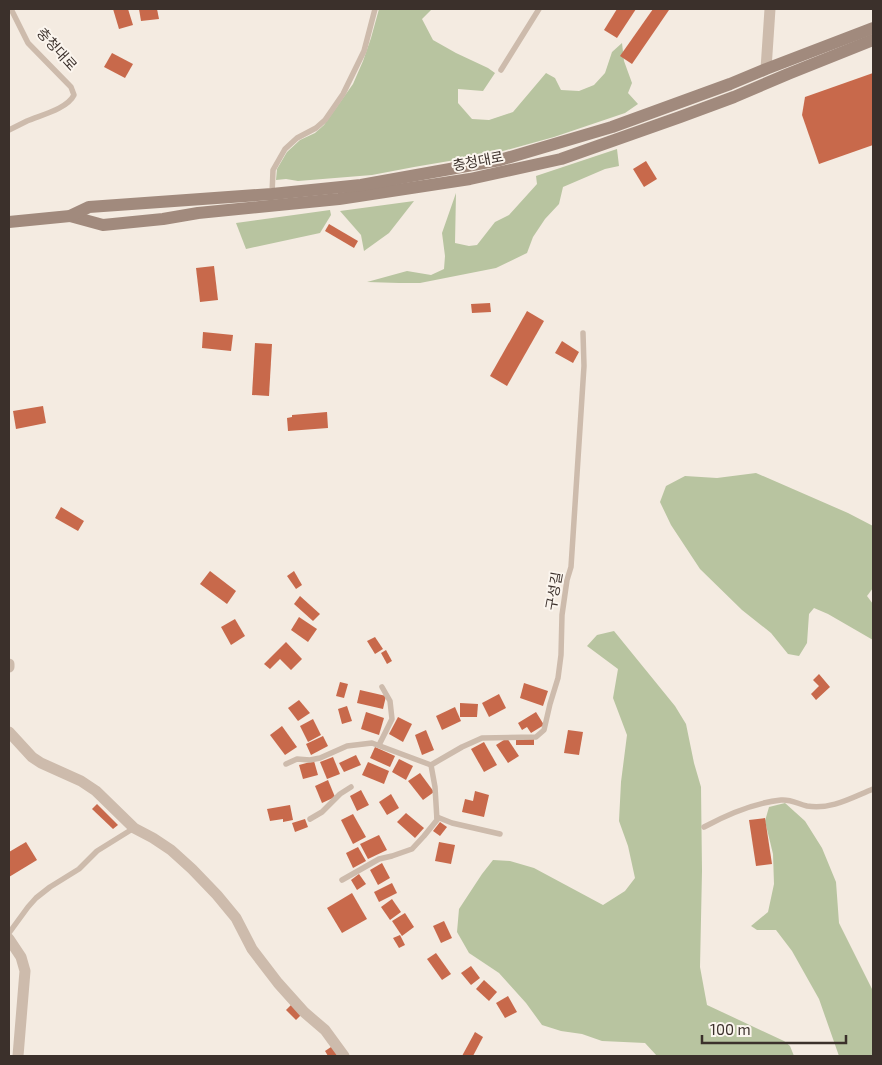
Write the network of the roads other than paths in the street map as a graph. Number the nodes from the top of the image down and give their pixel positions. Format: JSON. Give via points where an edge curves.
{"nodes":[{"id":1,"x":11,"y":9,"type":"edge"},
{"id":2,"x":375,"y":9,"type":"edge"},
{"id":3,"x":539,"y":9,"type":"edge"},
{"id":4,"x":770,"y":9,"type":"edge"},
{"id":5,"x":873,"y":28,"type":"edge"},
{"id":6,"x":873,"y":40,"type":"edge"},
{"id":7,"x":766,"y":69,"type":"junction"},
{"id":8,"x":501,"y":70,"type":"dead end"},
{"id":9,"x":9,"y":130,"type":"edge"},
{"id":10,"x":272,"y":194,"type":"junction"},
{"id":11,"x":70,"y":216,"type":"junction"},
{"id":12,"x":9,"y":222,"type":"edge"},
{"id":13,"x":582,"y":333,"type":"dead end"},
{"id":14,"x":382,"y":686,"type":"dead end"},
{"id":15,"x":9,"y":732,"type":"edge"},
{"id":16,"x":379,"y":746,"type":"junction"},
{"id":17,"x":286,"y":764,"type":"dead end"},
{"id":18,"x":431,"y":765,"type":"junction"},
{"id":19,"x":351,"y":787,"type":"dead end"},
{"id":20,"x":873,"y":789,"type":"edge"},
{"id":21,"x":437,"y":817,"type":"junction"},
{"id":22,"x":310,"y":819,"type":"dead end"},
{"id":23,"x":704,"y":827,"type":"dead end"},
{"id":24,"x":134,"y":828,"type":"junction"},
{"id":25,"x":500,"y":834,"type":"dead end"},
{"id":26,"x":342,"y":880,"type":"dead end"},
{"id":27,"x":9,"y":933,"type":"edge"},
{"id":28,"x":9,"y":939,"type":"edge"},
{"id":29,"x":18,"y":1056,"type":"edge"},
{"id":30,"x":344,"y":1056,"type":"edge"}],
"edges":[{"from":1,"to":9,"type":"lane","name":"충청대로","via":[[28,43],[71,87],[74,95],[66,104]]},
{"from":2,"to":10,"type":"lane","via":[[364,51],[343,94],[325,120],[285,149],[273,170]]},
{"from":3,"to":8,"type":"lane"},
{"from":4,"to":7,"type":"street"},
{"from":5,"to":7,"type":"main road","name":"충청대로"},
{"from":6,"to":11,"type":"main road","name":"충청대로","via":[[725,100],[561,159],[470,179],[339,199],[113,224]]},
{"from":7,"to":10,"type":"main road","name":"충청대로","via":[[612,127],[500,160],[361,185]]},
{"from":10,"to":11,"type":"main road","name":"충청대로","via":[[89,207]]},
{"from":11,"to":12,"type":"main road","name":"충청대로"},
{"from":13,"to":18,"type":"lane","name":"구성길","via":[[584,366],[571,567],[562,615],[558,678],[544,730],[536,737],[482,738]]},
{"from":14,"to":16,"type":"lane","via":[[390,701],[392,719]]},
{"from":15,"to":24,"type":"street","via":[[41,764],[96,791]]},
{"from":16,"to":17,"type":"lane","via":[[372,743],[347,746],[320,758],[297,758]]},
{"from":16,"to":18,"type":"lane"},
{"from":18,"to":21,"type":"lane"},
{"from":19,"to":22,"type":"lane"},
{"from":20,"to":23,"type":"lane","via":[[836,805],[804,806],[781,800],[757,805],[732,812]]},
{"from":21,"to":25,"type":"lane"},
{"from":21,"to":26,"type":"lane","via":[[412,848],[379,860]]},
{"from":24,"to":27,"type":"lane","via":[[97,851],[79,869],[36,898]]},
{"from":24,"to":30,"type":"street","via":[[172,850],[218,895],[278,983],[325,1030]]},
{"from":28,"to":29,"type":"street","via":[[21,957],[25,971]]}]}
